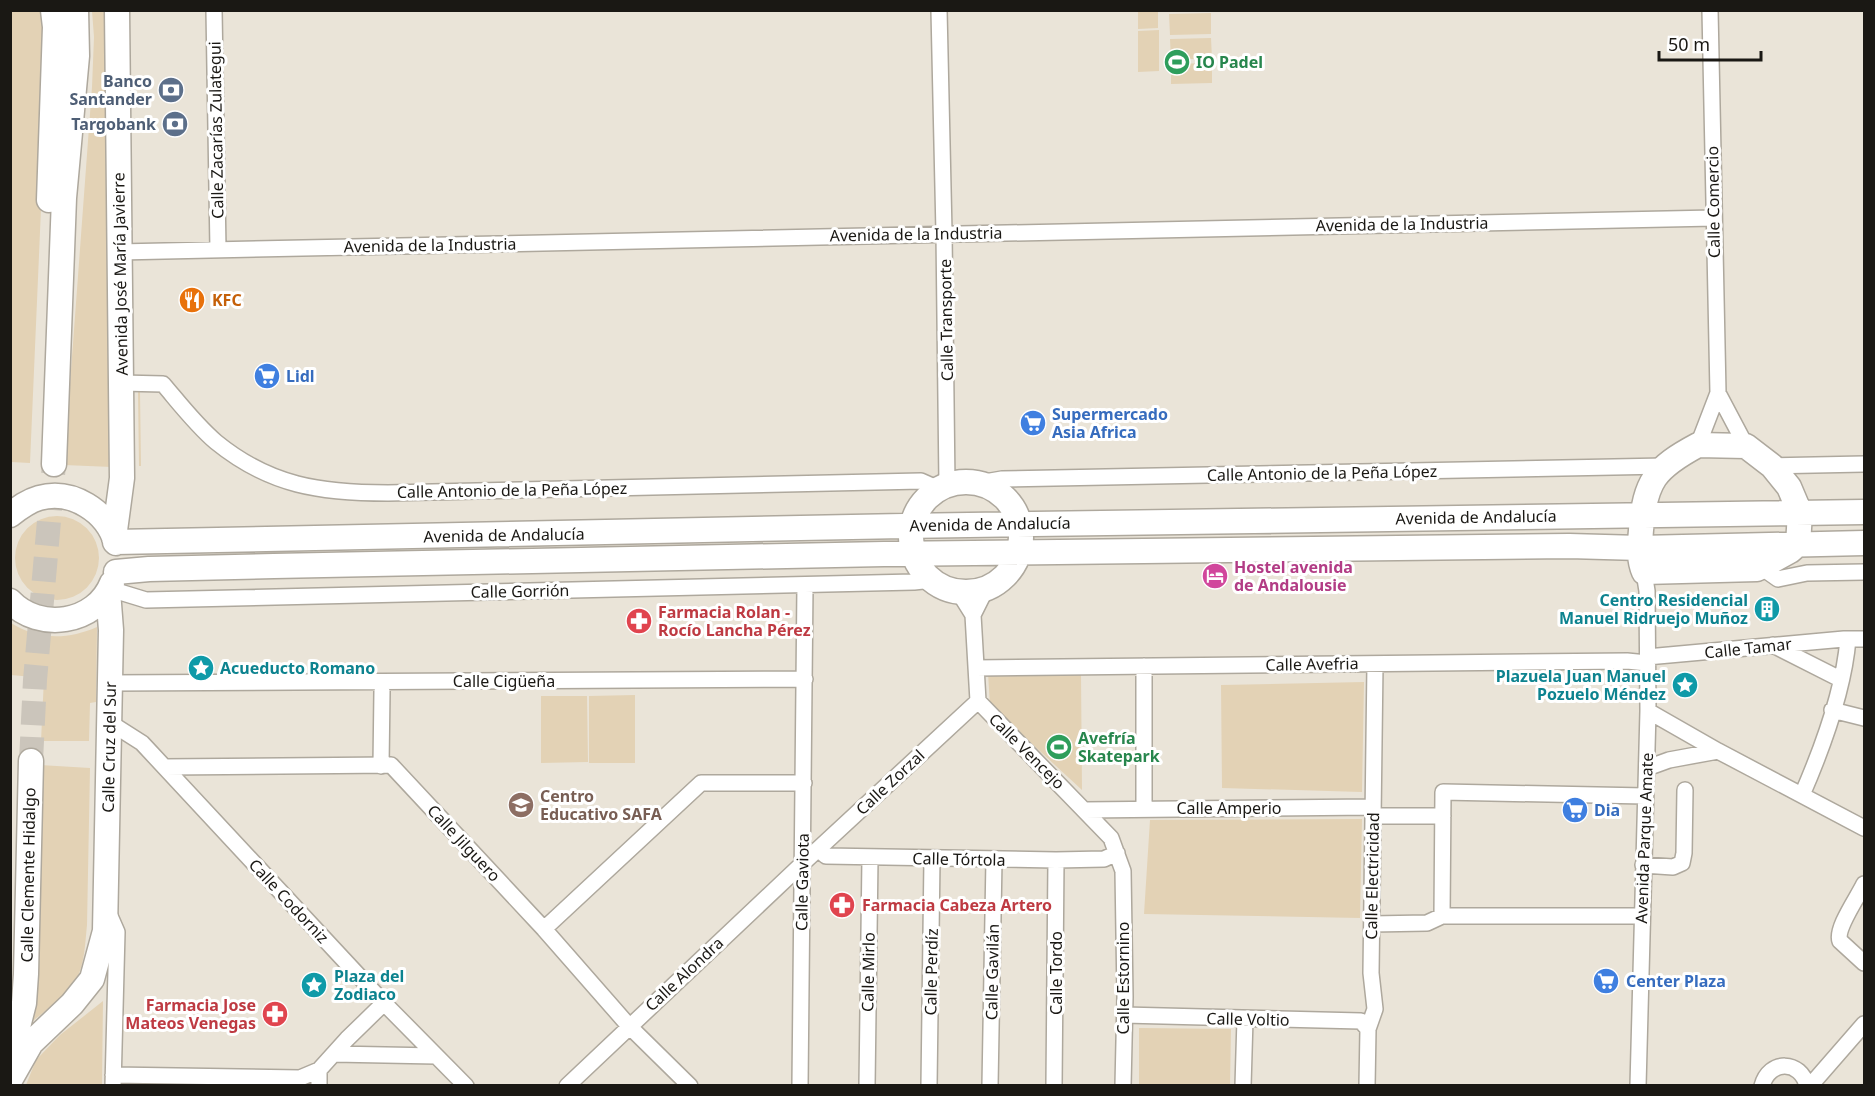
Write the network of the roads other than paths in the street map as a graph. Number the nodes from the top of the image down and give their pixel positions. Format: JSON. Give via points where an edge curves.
{"nodes":[{"id":1,"x":53,"y":10,"type":"edge"},
{"id":2,"x":76,"y":10,"type":"edge"},
{"id":3,"x":117,"y":10,"type":"edge"},
{"id":4,"x":214,"y":10,"type":"edge"},
{"id":5,"x":939,"y":10,"type":"edge"},
{"id":6,"x":1710,"y":10,"type":"edge"},
{"id":7,"x":1714,"y":218,"type":"junction"},
{"id":8,"x":944,"y":233,"type":"junction"},
{"id":9,"x":218,"y":250,"type":"junction"},
{"id":10,"x":119,"y":252,"type":"junction"},
{"id":11,"x":121,"y":383,"type":"junction"},
{"id":12,"x":1718,"y":393,"type":"junction"},
{"id":13,"x":1698,"y":445,"type":"junction"},
{"id":14,"x":1746,"y":446,"type":"junction"},
{"id":15,"x":1864,"y":464,"type":"edge"},
{"id":16,"x":1665,"y":466,"type":"junction"},
{"id":17,"x":1772,"y":466,"type":"junction"},
{"id":18,"x":979,"y":483,"type":"junction"},
{"id":19,"x":943,"y":487,"type":"junction"},
{"id":20,"x":1864,"y":512,"type":"edge"},
{"id":21,"x":1800,"y":513,"type":"junction"},
{"id":22,"x":10,"y":515,"type":"edge"},
{"id":23,"x":1642,"y":515,"type":"junction"},
{"id":24,"x":1020,"y":524,"type":"junction"},
{"id":25,"x":912,"y":526,"type":"junction"},
{"id":26,"x":115,"y":540,"type":"junction"},
{"id":27,"x":1864,"y":543,"type":"edge"},
{"id":28,"x":1798,"y":544,"type":"junction"},
{"id":29,"x":1640,"y":548,"type":"junction"},
{"id":30,"x":1019,"y":553,"type":"junction"},
{"id":31,"x":914,"y":554,"type":"junction"},
{"id":32,"x":1761,"y":567,"type":"junction"},
{"id":33,"x":1864,"y":572,"type":"edge"},
{"id":34,"x":932,"y":579,"type":"junction"},
{"id":35,"x":1645,"y":582,"type":"junction"},
{"id":36,"x":111,"y":584,"type":"junction"},
{"id":37,"x":805,"y":585,"type":"junction"},
{"id":38,"x":986,"y":589,"type":"junction"},
{"id":39,"x":958,"y":591,"type":"junction"},
{"id":40,"x":10,"y":601,"type":"edge"},
{"id":41,"x":973,"y":615,"type":"junction"},
{"id":42,"x":1848,"y":639,"type":"junction"},
{"id":43,"x":1864,"y":639,"type":"edge"},
{"id":44,"x":1773,"y":645,"type":"junction"},
{"id":45,"x":1647,"y":660,"type":"junction"},
{"id":46,"x":1375,"y":664,"type":"junction"},
{"id":47,"x":1144,"y":666,"type":"junction"},
{"id":48,"x":976,"y":668,"type":"junction"},
{"id":49,"x":805,"y":679,"type":"junction"},
{"id":50,"x":1840,"y":679,"type":"junction"},
{"id":51,"x":110,"y":684,"type":"junction"},
{"id":52,"x":382,"y":690,"type":"dead end"},
{"id":53,"x":978,"y":701,"type":"junction"},
{"id":54,"x":1832,"y":710,"type":"junction"},
{"id":55,"x":1648,"y":711,"type":"junction"},
{"id":56,"x":1864,"y":717,"type":"edge"},
{"id":57,"x":109,"y":722,"type":"junction"},
{"id":58,"x":1718,"y":751,"type":"junction"},
{"id":59,"x":381,"y":766,"type":"junction"},
{"id":60,"x":165,"y":767,"type":"junction"},
{"id":61,"x":1647,"y":768,"type":"junction"},
{"id":62,"x":804,"y":783,"type":"junction"},
{"id":63,"x":1685,"y":790,"type":"dead end"},
{"id":64,"x":1802,"y":795,"type":"junction"},
{"id":65,"x":1645,"y":796,"type":"junction"},
{"id":66,"x":1144,"y":809,"type":"junction"},
{"id":67,"x":1085,"y":810,"type":"junction"},
{"id":68,"x":1373,"y":811,"type":"junction"},
{"id":69,"x":1443,"y":816,"type":"junction"},
{"id":70,"x":1864,"y":828,"type":"edge"},
{"id":71,"x":1111,"y":838,"type":"joint"},
{"id":72,"x":818,"y":849,"type":"junction"},
{"id":73,"x":1110,"y":856,"type":"junction"},
{"id":74,"x":870,"y":858,"type":"junction"},
{"id":75,"x":932,"y":859,"type":"junction"},
{"id":76,"x":994,"y":859,"type":"junction"},
{"id":77,"x":1056,"y":860,"type":"junction"},
{"id":78,"x":802,"y":864,"type":"junction"},
{"id":79,"x":1643,"y":866,"type":"junction"},
{"id":80,"x":1864,"y":884,"type":"edge"},
{"id":81,"x":106,"y":903,"type":"junction"},
{"id":82,"x":1442,"y":916,"type":"junction"},
{"id":83,"x":1641,"y":916,"type":"junction"},
{"id":84,"x":1372,"y":924,"type":"junction"},
{"id":85,"x":544,"y":929,"type":"junction"},
{"id":86,"x":1864,"y":963,"type":"edge"},
{"id":87,"x":10,"y":976,"type":"edge"},
{"id":88,"x":384,"y":1003,"type":"junction"},
{"id":89,"x":1124,"y":1015,"type":"junction"},
{"id":90,"x":1245,"y":1019,"type":"junction"},
{"id":91,"x":1864,"y":1024,"type":"edge"},
{"id":92,"x":628,"y":1026,"type":"junction"},
{"id":93,"x":1368,"y":1029,"type":"junction"},
{"id":94,"x":334,"y":1054,"type":"junction"},
{"id":95,"x":436,"y":1056,"type":"junction"},
{"id":96,"x":10,"y":1059,"type":"edge"},
{"id":97,"x":319,"y":1078,"type":"edge"},
{"id":98,"x":10,"y":1080,"type":"edge"},
{"id":99,"x":113,"y":1080,"type":"edge"},
{"id":100,"x":466,"y":1086,"type":"edge"},
{"id":101,"x":567,"y":1086,"type":"edge"},
{"id":102,"x":690,"y":1086,"type":"edge"},
{"id":103,"x":800,"y":1086,"type":"edge"},
{"id":104,"x":867,"y":1086,"type":"edge"},
{"id":105,"x":929,"y":1086,"type":"edge"},
{"id":106,"x":990,"y":1086,"type":"edge"},
{"id":107,"x":1054,"y":1086,"type":"edge"},
{"id":108,"x":1123,"y":1086,"type":"edge"},
{"id":109,"x":1243,"y":1086,"type":"edge"},
{"id":110,"x":1367,"y":1086,"type":"edge"},
{"id":111,"x":1638,"y":1086,"type":"edge"},
{"id":112,"x":1762,"y":1086,"type":"edge"},
{"id":113,"x":1808,"y":1086,"type":"edge"}],
"edges":[{"from":1,"to":2,"type":"main road","via":[[46,464],[77,56]]},
{"from":3,"to":10,"type":"main road","name":"Avenida José María Javierre"},
{"from":4,"to":9,"type":"street","name":"Calle Zacarías Zulategui"},
{"from":5,"to":8,"type":"street","name":"Calle Transporte"},
{"from":6,"to":7,"type":"street","name":"Calle Comercio"},
{"from":7,"to":8,"type":"street","name":"Avenida de la Industria"},
{"from":7,"to":12,"type":"street","name":"Calle Comercio"},
{"from":8,"to":9,"type":"street","name":"Avenida de la Industria"},
{"from":8,"to":19,"type":"street","name":"Calle Transporte"},
{"from":9,"to":10,"type":"street","name":"Avenida de la Industria"},
{"from":10,"to":11,"type":"main road","name":"Avenida José María Javierre"},
{"from":11,"to":19,"type":"street","name":"Calle Antonio de la Peña López","via":[[164,384],[197,423],[246,463],[322,491],[388,493],[891,481],[921,481]]},
{"from":11,"to":26,"type":"main road","name":"Avenida José María Javierre","via":[[122,485]]},
{"from":12,"to":13,"type":"street"},
{"from":12,"to":14,"type":"street"},
{"from":13,"to":14,"type":"main road"},
{"from":13,"to":16,"type":"main road"},
{"from":14,"to":17,"type":"main road"},
{"from":15,"to":17,"type":"street"},
{"from":16,"to":18,"type":"street","name":"Calle Antonio de la Peña López","via":[[1002,479]]},
{"from":16,"to":23,"type":"main road","via":[[1647,489]]},
{"from":17,"to":21,"type":"main road","via":[[1789,487]]},
{"from":18,"to":19,"type":"main road"},
{"from":18,"to":24,"type":"main road","via":[[997,491],[1012,505]]},
{"from":19,"to":25,"type":"main road","via":[[927,498]]},
{"from":20,"to":21,"type":"main road","name":"Avenida de Andalucía"},
{"from":21,"to":23,"type":"main road","name":"Avenida de Andalucía"},
{"from":21,"to":28,"type":"main road"},
{"from":22,"to":26,"type":"main road","via":[[40,498],[76,500],[93,508],[106,521]]},
{"from":23,"to":24,"type":"main road","name":"Avenida de Andalucía"},
{"from":23,"to":29,"type":"main road"},
{"from":24,"to":25,"type":"main road","name":"Avenida de Andalucía"},
{"from":24,"to":30,"type":"main road"},
{"from":25,"to":26,"type":"main road","name":"Avenida de Andalucía"},
{"from":25,"to":31,"type":"main road"},
{"from":26,"to":36,"type":"main road","name":"Avenida José María Javierre","via":[[118,557]]},
{"from":27,"to":28,"type":"main road","name":"Avenida de Andalucía"},
{"from":28,"to":29,"type":"main road","name":"Avenida de Andalucía"},
{"from":28,"to":32,"type":"main road"},
{"from":29,"to":30,"type":"main road","name":"Avenida de Andalucía"},
{"from":29,"to":35,"type":"main road"},
{"from":30,"to":31,"type":"main road","name":"Avenida de Andalucía"},
{"from":30,"to":38,"type":"main road","via":[[1008,572]]},
{"from":31,"to":34,"type":"main road"},
{"from":31,"to":36,"type":"main road","name":"Avenida de Andalucía","via":[[149,569]]},
{"from":32,"to":33,"type":"street","via":[[1778,579],[1807,573]]},
{"from":32,"to":35,"type":"main road","via":[[1674,570]]},
{"from":34,"to":37,"type":"street","name":"Calle Gorrión"},
{"from":34,"to":39,"type":"main road"},
{"from":35,"to":45,"type":"street","name":"Avenida Parque Amate"},
{"from":36,"to":37,"type":"street","name":"Calle Gorrión","via":[[146,600]]},
{"from":36,"to":40,"type":"main road","via":[[94,607],[76,617],[56,621],[35,618]]},
{"from":36,"to":51,"type":"main road","name":"Calle Cruz del Sur"},
{"from":37,"to":49,"type":"street"},
{"from":38,"to":39,"type":"main road"},
{"from":38,"to":41,"type":"street"},
{"from":39,"to":41,"type":"street"},
{"from":41,"to":48,"type":"street","name":"Calle Vencejo"},
{"from":42,"to":43,"type":"street","name":"Calle Tamar"},
{"from":42,"to":44,"type":"street","name":"Calle Tamar"},
{"from":42,"to":50,"type":"street"},
{"from":44,"to":45,"type":"street","name":"Calle Tamar"},
{"from":44,"to":50,"type":"street"},
{"from":45,"to":46,"type":"street","name":"Calle Avefria"},
{"from":45,"to":55,"type":"street","name":"Avenida Parque Amate"},
{"from":46,"to":47,"type":"street","name":"Calle Avefria"},
{"from":46,"to":68,"type":"street","name":"Calle Electricidad"},
{"from":47,"to":48,"type":"street","name":"Calle Avefria"},
{"from":47,"to":66,"type":"street"},
{"from":48,"to":53,"type":"street","name":"Calle Vencejo"},
{"from":49,"to":51,"type":"street","name":"Calle Cigüeña"},
{"from":49,"to":62,"type":"street","name":"Calle Gaviota"},
{"from":50,"to":54,"type":"street"},
{"from":51,"to":57,"type":"main road","name":"Calle Cruz del Sur"},
{"from":52,"to":59,"type":"street"},
{"from":53,"to":67,"type":"street","name":"Calle Vencejo"},
{"from":53,"to":72,"type":"street","name":"Calle Zorzal"},
{"from":54,"to":56,"type":"street"},
{"from":54,"to":64,"type":"street"},
{"from":55,"to":58,"type":"street"},
{"from":55,"to":61,"type":"street","name":"Avenida Parque Amate"},
{"from":57,"to":60,"type":"street","name":"Calle Codorniz","via":[[142,743]]},
{"from":57,"to":81,"type":"main road","name":"Calle Cruz del Sur"},
{"from":58,"to":61,"type":"street"},
{"from":58,"to":64,"type":"street"},
{"from":59,"to":60,"type":"street"},
{"from":59,"to":85,"type":"street","name":"Calle Jilguero","via":[[391,765]]},
{"from":60,"to":88,"type":"street","name":"Calle Codorniz"},
{"from":61,"to":65,"type":"street","name":"Avenida Parque Amate"},
{"from":62,"to":78,"type":"street","name":"Calle Gaviota"},
{"from":62,"to":85,"type":"street","via":[[701,783]]},
{"from":63,"to":79,"type":"street","via":[[1682,863],[1673,867]]},
{"from":64,"to":70,"type":"street"},
{"from":65,"to":69,"type":"street","via":[[1443,792]]},
{"from":65,"to":79,"type":"street","name":"Avenida Parque Amate"},
{"from":66,"to":67,"type":"street","name":"Calle Amperio"},
{"from":66,"to":68,"type":"street","name":"Calle Amperio"},
{"from":67,"to":71,"type":"street","name":"Calle Vencejo"},
{"from":68,"to":69,"type":"street","name":"Calle Amperio"},
{"from":68,"to":84,"type":"street","name":"Calle Electricidad"},
{"from":69,"to":82,"type":"street"},
{"from":71,"to":73,"type":"street","name":"Calle Estornino"},
{"from":72,"to":74,"type":"street","name":"Calle Tórtola","via":[[826,856]]},
{"from":72,"to":78,"type":"street","name":"Calle Zorzal"},
{"from":73,"to":77,"type":"street","name":"Calle Tórtola"},
{"from":73,"to":89,"type":"street","name":"Calle Estornino","via":[[1123,871]]},
{"from":74,"to":75,"type":"street","name":"Calle Tórtola"},
{"from":74,"to":104,"type":"street","name":"Calle Mirlo"},
{"from":75,"to":76,"type":"street","name":"Calle Tórtola"},
{"from":75,"to":105,"type":"street","name":"Calle Perdíz"},
{"from":76,"to":77,"type":"street","name":"Calle Tórtola"},
{"from":76,"to":106,"type":"street","name":"Calle Gavilán"},
{"from":77,"to":107,"type":"street","name":"Calle Tordo"},
{"from":78,"to":92,"type":"street","name":"Calle Alondra"},
{"from":78,"to":103,"type":"street","name":"Calle Gaviota"},
{"from":79,"to":83,"type":"street","name":"Avenida Parque Amate"},
{"from":80,"to":86,"type":"street","via":[[1838,938]]},
{"from":81,"to":98,"type":"main road","name":"Calle Cruz del Sur","via":[[105,931],[92,979],[31,1043]]},
{"from":81,"to":99,"type":"street","name":"Calle Cruz del Sur","via":[[117,932]]},
{"from":82,"to":83,"type":"street"},
{"from":82,"to":84,"type":"street","via":[[1427,923]]},
{"from":83,"to":111,"type":"street","name":"Avenida Parque Amate"},
{"from":84,"to":93,"type":"street","name":"Calle Electricidad","via":[[1375,1009]]},
{"from":85,"to":92,"type":"street","name":"Calle Jilguero"},
{"from":87,"to":96,"type":"main road","name":"Calle Clemente Hidalgo","via":[[23,760],[26,974],[24,1003]]},
{"from":88,"to":94,"type":"street"},
{"from":88,"to":95,"type":"street","name":"Calle Codorniz"},
{"from":89,"to":90,"type":"street","name":"Calle Voltio"},
{"from":89,"to":108,"type":"street","name":"Calle Estornino"},
{"from":90,"to":93,"type":"street","name":"Calle Voltio","via":[[1361,1021]]},
{"from":90,"to":109,"type":"street"},
{"from":91,"to":113,"type":"street"},
{"from":92,"to":101,"type":"street","name":"Calle Alondra"},
{"from":92,"to":102,"type":"street","name":"Calle Jilguero"},
{"from":93,"to":110,"type":"street","name":"Calle Electricidad"},
{"from":94,"to":95,"type":"street"},
{"from":94,"to":97,"type":"street"},
{"from":95,"to":100,"type":"street","name":"Calle Codorniz"},
{"from":97,"to":99,"type":"street"},
{"from":112,"to":113,"type":"street","via":[[1765,1077],[1780,1065],[1800,1073]]}]}
